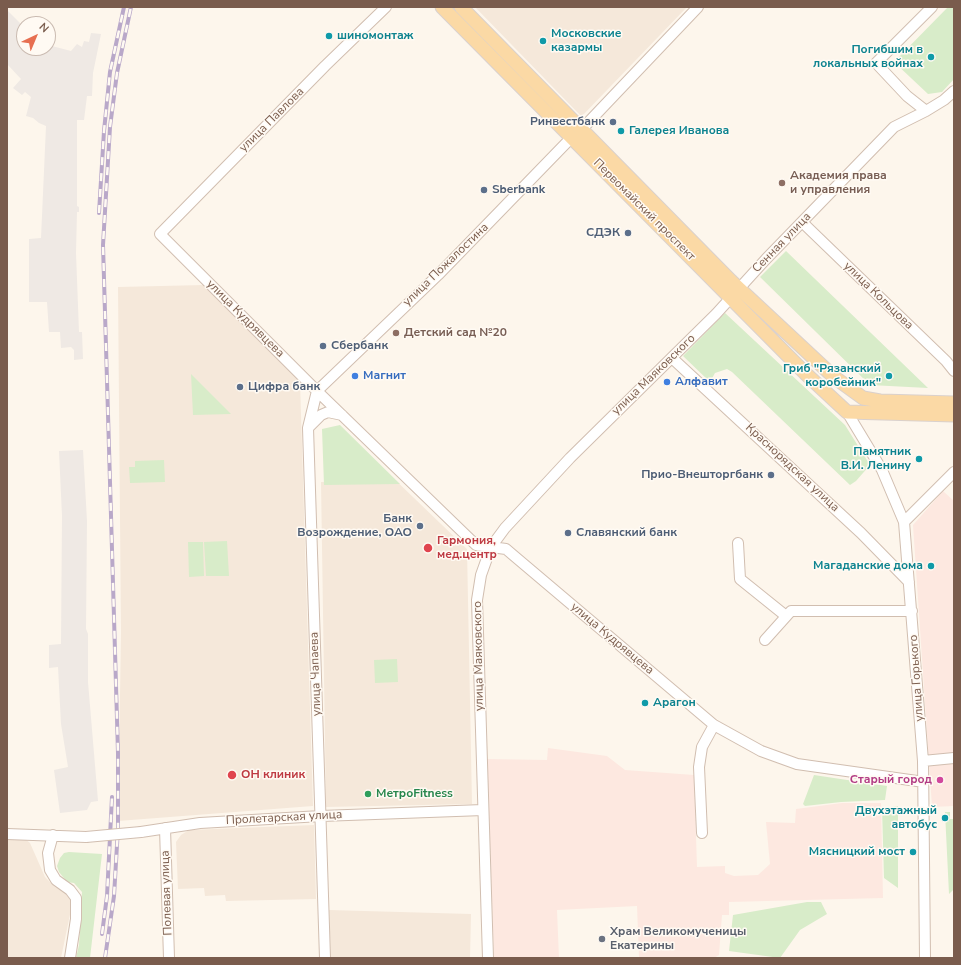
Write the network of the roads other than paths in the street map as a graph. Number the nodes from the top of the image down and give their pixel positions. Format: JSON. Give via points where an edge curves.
{"nodes":[{"id":1,"x":386,"y":7,"type":"edge"},
{"id":2,"x":442,"y":7,"type":"edge"},
{"id":3,"x":461,"y":7,"type":"edge"},
{"id":4,"x":698,"y":7,"type":"edge"},
{"id":5,"x":932,"y":7,"type":"edge"},
{"id":6,"x":954,"y":93,"type":"edge"},
{"id":7,"x":926,"y":111,"type":"junction"},
{"id":8,"x":577,"y":133,"type":"junction"},
{"id":9,"x":802,"y":222,"type":"junction"},
{"id":10,"x":160,"y":234,"type":"joint"},
{"id":11,"x":735,"y":293,"type":"junction"},
{"id":12,"x":672,"y":358,"type":"junction"},
{"id":13,"x":954,"y":371,"type":"edge"},
{"id":14,"x":317,"y":390,"type":"junction"},
{"id":15,"x":954,"y":403,"type":"edge"},
{"id":16,"x":331,"y":404,"type":"junction"},
{"id":17,"x":312,"y":411,"type":"junction"},
{"id":18,"x":847,"y":412,"type":"junction"},
{"id":19,"x":954,"y":415,"type":"edge"},
{"id":20,"x":342,"y":416,"type":"junction"},
{"id":21,"x":308,"y":428,"type":"junction"},
{"id":22,"x":954,"y":472,"type":"edge"},
{"id":23,"x":904,"y":522,"type":"junction"},
{"id":24,"x":738,"y":543,"type":"dead end"},
{"id":25,"x":491,"y":547,"type":"junction"},
{"id":26,"x":909,"y":582,"type":"junction"},
{"id":27,"x":912,"y":612,"type":"junction"},
{"id":28,"x":786,"y":616,"type":"junction"},
{"id":29,"x":765,"y":640,"type":"dead end"},
{"id":30,"x":714,"y":725,"type":"junction"},
{"id":31,"x":954,"y":758,"type":"edge"},
{"id":32,"x":923,"y":761,"type":"junction"},
{"id":33,"x":924,"y":782,"type":"junction"},
{"id":34,"x":483,"y":810,"type":"junction"},
{"id":35,"x":321,"y":816,"type":"junction"},
{"id":36,"x":165,"y":828,"type":"junction"},
{"id":37,"x":702,"y":833,"type":"dead end"},
{"id":38,"x":7,"y":834,"type":"edge"},
{"id":39,"x":53,"y":835,"type":"junction"},
{"id":40,"x":70,"y":958,"type":"edge"},
{"id":41,"x":169,"y":958,"type":"edge"},
{"id":42,"x":325,"y":958,"type":"edge"},
{"id":43,"x":488,"y":958,"type":"edge"},
{"id":44,"x":925,"y":958,"type":"edge"}],
"edges":[{"from":1,"to":10,"type":"street","name":"улица Павлова"},
{"from":2,"to":8,"type":"main road","name":"Первомайский проспект"},
{"from":3,"to":8,"type":"main road","name":"Первомайский проспект"},
{"from":4,"to":8,"type":"street","name":"улица Пожалостина"},
{"from":5,"to":7,"type":"street","via":[[876,63],[907,96]]},
{"from":6,"to":7,"type":"street","name":"Сенная улица"},
{"from":7,"to":9,"type":"street","name":"Сенная улица","via":[[894,127]]},
{"from":8,"to":11,"type":"main road","name":"Первомайский проспект"},
{"from":8,"to":14,"type":"street","name":"улица Пожалостина","via":[[438,275]]},
{"from":9,"to":11,"type":"street","name":"Сенная улица"},
{"from":9,"to":13,"type":"street","name":"улица Кольцова"},
{"from":10,"to":14,"type":"street","name":"улица Кудрявцева"},
{"from":11,"to":12,"type":"street","name":"улица Маяковского"},
{"from":11,"to":15,"type":"main road","name":"Первомайский проспект","via":[[834,377],[863,398],[880,401]]},
{"from":11,"to":18,"type":"main road","name":"Первомайский проспект","via":[[806,374]]},
{"from":12,"to":25,"type":"street","name":"улица Маяковского","via":[[570,458],[505,528]]},
{"from":12,"to":26,"type":"street","name":"Краснорядская улица","via":[[861,533]]},
{"from":14,"to":16,"type":"street","name":"улица Кудрявцева"},
{"from":14,"to":17,"type":"street","name":"улица Чапаева"},
{"from":16,"to":17,"type":"street","via":[[323,402]]},
{"from":16,"to":20,"type":"street","name":"улица Кудрявцева"},
{"from":17,"to":21,"type":"street","name":"улица Чапаева"},
{"from":18,"to":19,"type":"main road"},
{"from":18,"to":23,"type":"street","name":"улица Горького","via":[[882,470]]},
{"from":20,"to":21,"type":"street","via":[[328,412],[321,415]]},
{"from":20,"to":25,"type":"street","name":"улица Кудрявцева","via":[[476,545]]},
{"from":21,"to":35,"type":"street","name":"улица Чапаева"},
{"from":22,"to":23,"type":"street"},
{"from":23,"to":26,"type":"street","name":"улица Горького"},
{"from":24,"to":28,"type":"street","via":[[740,579]]},
{"from":25,"to":30,"type":"street","name":"улица Кудрявцева","via":[[506,549],[514,555]]},
{"from":25,"to":34,"type":"street","name":"улица Маяковского","via":[[477,600]]},
{"from":26,"to":27,"type":"street","name":"улица Горького"},
{"from":27,"to":28,"type":"street","via":[[791,611]]},
{"from":27,"to":32,"type":"street","name":"улица Горького"},
{"from":28,"to":29,"type":"street"},
{"from":30,"to":33,"type":"street","name":"улица Кудрявцева","via":[[761,752],[797,764]]},
{"from":30,"to":37,"type":"street","via":[[702,747],[699,767]]},
{"from":31,"to":32,"type":"street"},
{"from":32,"to":33,"type":"street","name":"улица Горького"},
{"from":33,"to":44,"type":"street","name":"улица Горького"},
{"from":34,"to":35,"type":"street","name":"Пролетарская улица"},
{"from":34,"to":43,"type":"street","name":"улица Маяковского"},
{"from":35,"to":36,"type":"street","name":"Пролетарская улица","via":[[200,823]]},
{"from":35,"to":42,"type":"street","name":"улица Чапаева"},
{"from":36,"to":39,"type":"street","name":"Пролетарская улица","bridge":true,"via":[[86,837]]},
{"from":36,"to":41,"type":"street","name":"Полевая улица"},
{"from":38,"to":39,"type":"street","name":"Пролетарская улица"},
{"from":39,"to":40,"type":"street","via":[[48,853],[50,870],[56,880],[76,898]]}]}
